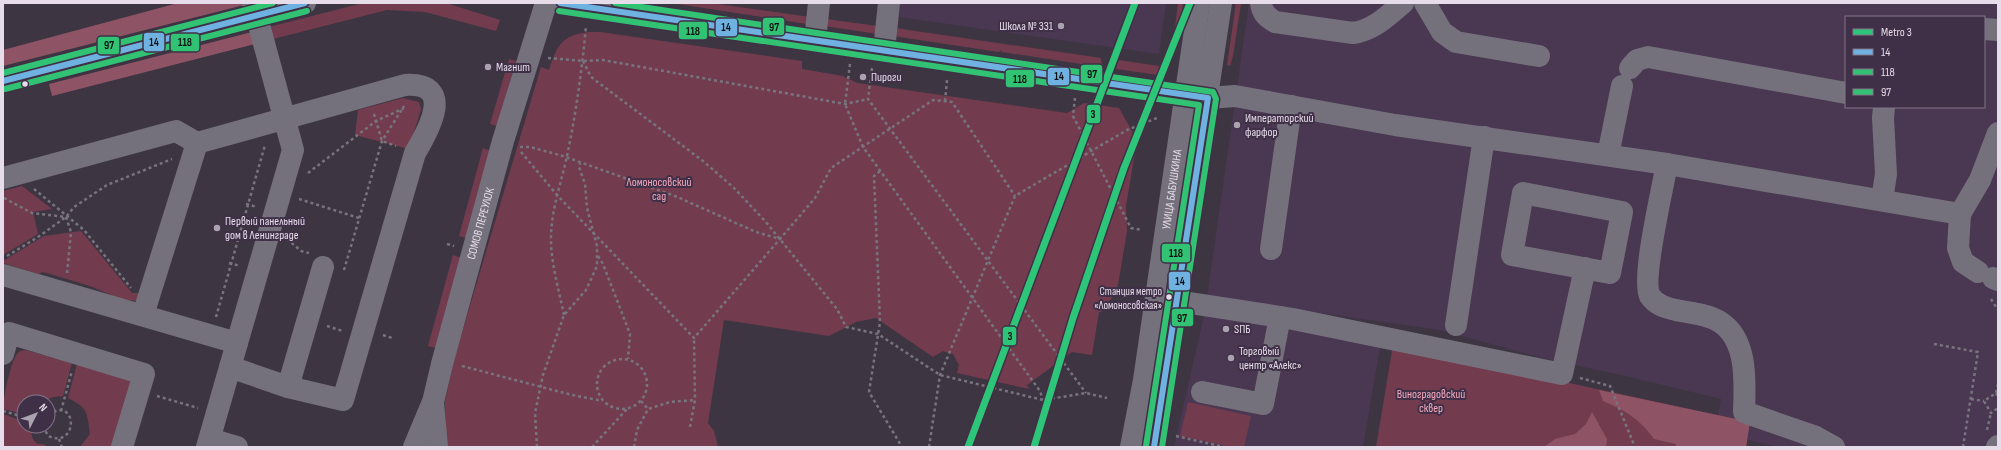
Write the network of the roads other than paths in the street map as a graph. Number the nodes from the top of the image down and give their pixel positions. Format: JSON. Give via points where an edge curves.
{"nodes":[{"id":1,"x":305,"y":3,"type":"edge"},
{"id":2,"x":546,"y":3,"type":"edge"},
{"id":3,"x":560,"y":3,"type":"edge"},
{"id":4,"x":819,"y":3,"type":"edge"},
{"id":5,"x":889,"y":3,"type":"edge"},
{"id":6,"x":1199,"y":3,"type":"edge"},
{"id":7,"x":1221,"y":3,"type":"edge"},
{"id":8,"x":1261,"y":3,"type":"edge"},
{"id":9,"x":1403,"y":3,"type":"edge"},
{"id":10,"x":1425,"y":3,"type":"edge"},
{"id":11,"x":255,"y":9,"type":"edge"},
{"id":12,"x":1985,"y":29,"type":"edge"},
{"id":13,"x":1998,"y":30,"type":"edge"},
{"id":14,"x":815,"y":40,"type":"junction"},
{"id":15,"x":1540,"y":56,"type":"dead end"},
{"id":16,"x":878,"y":58,"type":"junction"},
{"id":17,"x":3,"y":81,"type":"edge"},
{"id":18,"x":1845,"y":93,"type":"edge"},
{"id":19,"x":1185,"y":95,"type":"junction"},
{"id":20,"x":1208,"y":98,"type":"junction"},
{"id":21,"x":1291,"y":106,"type":"junction"},
{"id":22,"x":1884,"y":108,"type":"edge"},
{"id":23,"x":284,"y":118,"type":"junction"},
{"id":24,"x":1998,"y":133,"type":"edge"},
{"id":25,"x":1484,"y":137,"type":"junction"},
{"id":26,"x":195,"y":148,"type":"junction"},
{"id":27,"x":1608,"y":155,"type":"junction"},
{"id":28,"x":1667,"y":164,"type":"junction"},
{"id":29,"x":10,"y":176,"type":"edge"},
{"id":30,"x":1882,"y":200,"type":"junction"},
{"id":31,"x":1960,"y":214,"type":"junction"},
{"id":32,"x":1271,"y":249,"type":"dead end"},
{"id":33,"x":326,"y":261,"type":"road end"},
{"id":34,"x":1585,"y":268,"type":"junction"},
{"id":35,"x":3,"y":275,"type":"edge"},
{"id":36,"x":1990,"y":277,"type":"edge"},
{"id":37,"x":1177,"y":301,"type":"junction"},
{"id":38,"x":143,"y":315,"type":"junction"},
{"id":39,"x":1280,"y":317,"type":"junction"},
{"id":40,"x":1456,"y":325,"type":"dead end"},
{"id":41,"x":237,"y":343,"type":"junction"},
{"id":42,"x":3,"y":354,"type":"edge"},
{"id":43,"x":230,"y":367,"type":"junction"},
{"id":44,"x":288,"y":387,"type":"junction"},
{"id":45,"x":1202,"y":392,"type":"dead end"},
{"id":46,"x":433,"y":402,"type":"junction"},
{"id":47,"x":208,"y":443,"type":"edge"},
{"id":48,"x":122,"y":447,"type":"edge"},
{"id":49,"x":237,"y":447,"type":"edge"},
{"id":50,"x":414,"y":447,"type":"edge"},
{"id":51,"x":438,"y":447,"type":"edge"},
{"id":52,"x":1131,"y":447,"type":"edge"},
{"id":53,"x":1154,"y":447,"type":"edge"},
{"id":54,"x":1834,"y":447,"type":"edge"}],
"edges":[{"from":1,"to":11,"type":"street"},
{"from":2,"to":46,"type":"street","name":"СОМОВ ПЕРЕУЛОК","via":[[503,141]]},
{"from":3,"to":14,"type":"street"},
{"from":4,"to":14,"type":"street"},
{"from":5,"to":16,"type":"street"},
{"from":6,"to":19,"type":"street","name":"УЛИЦА БАБУШКИНА"},
{"from":7,"to":20,"type":"street","name":"УЛИЦА БАБУШКИНА"},
{"from":8,"to":9,"type":"street","via":[[1266,17],[1275,22],[1353,33],[1373,27]]},
{"from":10,"to":15,"type":"street","via":[[1442,32],[1456,42]]},
{"from":11,"to":17,"type":"street"},
{"from":11,"to":23,"type":"street"},
{"from":12,"to":13,"type":"street"},
{"from":14,"to":16,"type":"street"},
{"from":16,"to":19,"type":"street"},
{"from":18,"to":27,"type":"street","via":[[1648,57],[1637,60],[1626,77]]},
{"from":19,"to":20,"type":"street"},
{"from":19,"to":52,"type":"street","name":"УЛИЦА БАБУШКИНА","via":[[1144,380]]},
{"from":20,"to":21,"type":"street","via":[[1230,96]]},
{"from":20,"to":37,"type":"street","name":"УЛИЦА БАБУШКИНА"},
{"from":21,"to":25,"type":"street","via":[[1395,125]]},
{"from":21,"to":32,"type":"street"},
{"from":22,"to":30,"type":"street","via":[[1886,174]]},
{"from":23,"to":26,"type":"street"},
{"from":23,"to":41,"type":"street","via":[[293,150]]},
{"from":23,"to":44,"type":"street","via":[[404,85],[417,84],[427,88],[434,95],[435,104],[427,132],[415,153],[343,400]]},
{"from":24,"to":31,"type":"street","via":[[1980,180]]},
{"from":25,"to":27,"type":"street"},
{"from":25,"to":40,"type":"street"},
{"from":26,"to":29,"type":"street","via":[[176,131]]},
{"from":26,"to":38,"type":"street"},
{"from":27,"to":28,"type":"street"},
{"from":28,"to":30,"type":"street"},
{"from":28,"to":54,"type":"street","via":[[1648,274],[1650,295],[1657,304],[1666,308],[1719,321],[1731,331],[1738,344],[1742,363],[1745,386],[1744,412],[1816,437]]},
{"from":30,"to":31,"type":"street"},
{"from":31,"to":36,"type":"street","via":[[1958,248],[1963,262]]},
{"from":33,"to":44,"type":"street"},
{"from":34,"to":34,"type":"street","via":[[1512,255],[1523,193],[1622,212],[1610,273]]},
{"from":34,"to":39,"type":"street","via":[[1562,374]]},
{"from":35,"to":38,"type":"street"},
{"from":37,"to":39,"type":"street"},
{"from":37,"to":53,"type":"street","name":"УЛИЦА БАБУШКИНА"},
{"from":38,"to":41,"type":"street"},
{"from":39,"to":45,"type":"street","via":[[1263,404]]},
{"from":41,"to":43,"type":"street"},
{"from":42,"to":48,"type":"street","via":[[9,333],[144,374]]},
{"from":43,"to":44,"type":"street"},
{"from":43,"to":47,"type":"street"},
{"from":46,"to":50,"type":"street"},
{"from":46,"to":51,"type":"street","name":"СОМОВ ПЕРЕУЛОК"},
{"from":47,"to":49,"type":"street"}]}
